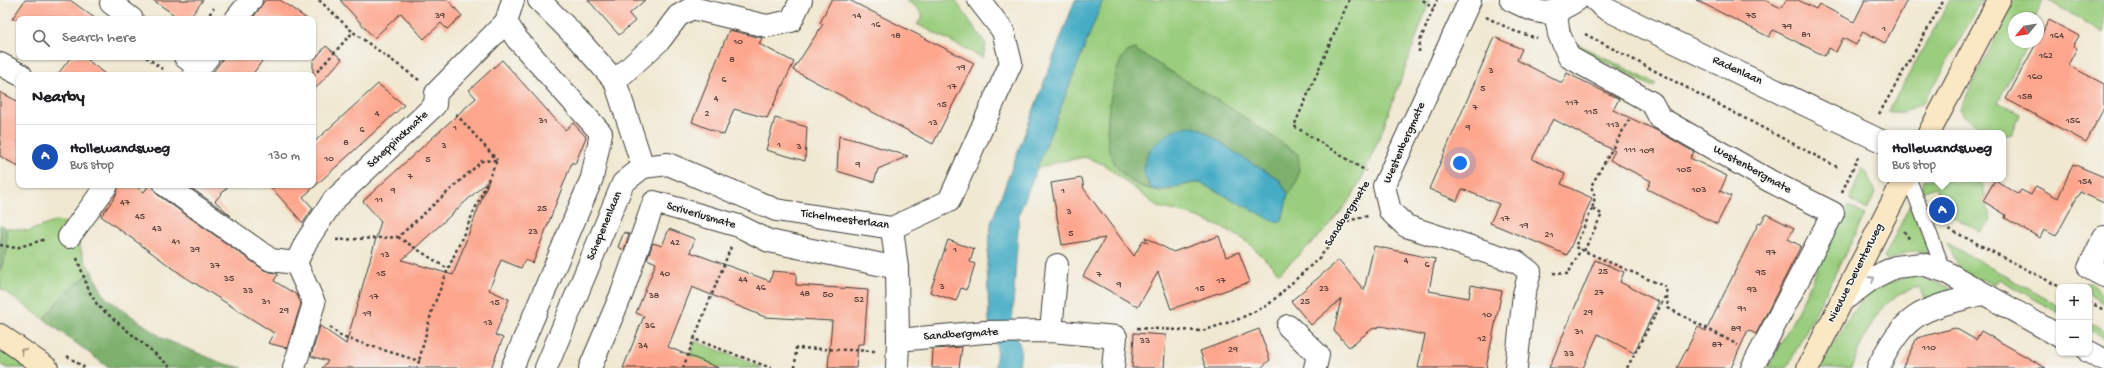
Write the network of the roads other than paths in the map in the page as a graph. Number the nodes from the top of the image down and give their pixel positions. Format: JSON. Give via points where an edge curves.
{"nodes":[{"id":1,"x":250,"y":0,"type":"edge"},
{"id":2,"x":514,"y":0,"type":"edge"},
{"id":3,"x":539,"y":0,"type":"edge"},
{"id":4,"x":801,"y":0,"type":"edge"},
{"id":5,"x":979,"y":0,"type":"edge"},
{"id":6,"x":1470,"y":0,"type":"edge"},
{"id":7,"x":1511,"y":0,"type":"edge"},
{"id":8,"x":1577,"y":0,"type":"edge"},
{"id":9,"x":1595,"y":0,"type":"edge"},
{"id":10,"x":1999,"y":0,"type":"edge"},
{"id":11,"x":111,"y":3,"type":"dead end"},
{"id":12,"x":1555,"y":11,"type":"junction"},
{"id":13,"x":128,"y":16,"type":"edge"},
{"id":14,"x":238,"y":16,"type":"edge"},
{"id":15,"x":506,"y":22,"type":"junction"},
{"id":16,"x":0,"y":64,"type":"edge"},
{"id":17,"x":16,"y":72,"type":"edge"},
{"id":18,"x":615,"y":81,"type":"junction"},
{"id":19,"x":1931,"y":130,"type":"edge"},
{"id":20,"x":1875,"y":137,"type":"edge"},
{"id":21,"x":643,"y":167,"type":"junction"},
{"id":22,"x":1902,"y":182,"type":"edge"},
{"id":23,"x":1910,"y":182,"type":"edge"},
{"id":24,"x":105,"y":188,"type":"edge"},
{"id":25,"x":169,"y":188,"type":"edge"},
{"id":26,"x":892,"y":228,"type":"junction"},
{"id":27,"x":69,"y":237,"type":"road end"},
{"id":28,"x":2104,"y":237,"type":"edge"},
{"id":29,"x":296,"y":263,"type":"junction"},
{"id":30,"x":1057,"y":265,"type":"dead end"},
{"id":31,"x":897,"y":268,"type":"junction"},
{"id":32,"x":1944,"y":271,"type":"junction"},
{"id":33,"x":2104,"y":276,"type":"edge"},
{"id":34,"x":1982,"y":294,"type":"junction"},
{"id":35,"x":1841,"y":302,"type":"junction"},
{"id":36,"x":1288,"y":326,"type":"dead end"},
{"id":37,"x":1050,"y":331,"type":"junction"},
{"id":38,"x":2056,"y":334,"type":"edge"},
{"id":39,"x":0,"y":335,"type":"edge"},
{"id":40,"x":898,"y":354,"type":"edge"},
{"id":41,"x":2092,"y":354,"type":"edge"},
{"id":42,"x":2104,"y":360,"type":"edge"},
{"id":43,"x":1755,"y":362,"type":"edge"},
{"id":44,"x":47,"y":368,"type":"edge"},
{"id":45,"x":294,"y":368,"type":"edge"},
{"id":46,"x":512,"y":368,"type":"edge"},
{"id":47,"x":546,"y":368,"type":"edge"},
{"id":48,"x":590,"y":368,"type":"edge"},
{"id":49,"x":1113,"y":368,"type":"edge"},
{"id":50,"x":1315,"y":368,"type":"edge"},
{"id":51,"x":1516,"y":368,"type":"edge"},
{"id":52,"x":1808,"y":368,"type":"edge"},
{"id":53,"x":1878,"y":368,"type":"edge"}],
"edges":[{"from":1,"to":14,"type":"street"},
{"from":2,"to":15,"type":"street","name":"Scheppinckmate"},
{"from":3,"to":18,"type":"street"},
{"from":4,"to":18,"type":"street","via":[[791,21],[767,26],[692,8],[678,16],[660,40]]},
{"from":5,"to":26,"type":"street","name":"Tichelmeesterlaan","via":[[1003,31],[1011,63],[949,201]]},
{"from":6,"to":51,"type":"street","name":"Westenbergmate","via":[[1384,186],[1390,211],[1406,226],[1518,262],[1530,272],[1524,294]]},
{"from":7,"to":12,"type":"street","via":[[1541,14]]},
{"from":8,"to":12,"type":"street"},
{"from":9,"to":20,"type":"street","name":"Radenlaan","via":[[1626,19]]},
{"from":10,"to":19,"type":"main road"},
{"from":11,"to":13,"type":"street"},
{"from":12,"to":43,"type":"street","name":"Westenbergmate","via":[[1559,34],[1569,57],[1652,103],[1660,118],[1770,181],[1833,213]]},
{"from":15,"to":29,"type":"street","name":"Scheppinckmate","via":[[436,93],[435,105],[333,201],[306,242]]},
{"from":15,"to":46,"type":"street","via":[[517,39],[601,133],[592,178]]},
{"from":16,"to":17,"type":"street"},
{"from":18,"to":21,"type":"street"},
{"from":21,"to":26,"type":"street","name":"Tichelmeesterlaan","via":[[668,164],[776,210]]},
{"from":21,"to":47,"type":"street","name":"Schepenenlaan","via":[[623,183]]},
{"from":22,"to":35,"type":"main road","name":"Nieuwe Deventerweg"},
{"from":23,"to":32,"type":"lane"},
{"from":24,"to":27,"type":"street"},
{"from":25,"to":29,"type":"street","via":[[270,260]]},
{"from":26,"to":31,"type":"street"},
{"from":28,"to":33,"type":"street","via":[[2089,268]]},
{"from":29,"to":45,"type":"street","via":[[314,302]]},
{"from":30,"to":37,"type":"street"},
{"from":31,"to":40,"type":"street"},
{"from":31,"to":48,"type":"street","name":"Scriveriusmate","via":[[769,241],[739,226],[654,202],[622,293]]},
{"from":32,"to":34,"type":"street"},
{"from":35,"to":32,"type":"street","one_way":true,"via":[[1873,278],[1895,267],[1922,264]]},
{"from":34,"to":38,"type":"street"},
{"from":34,"to":53,"type":"street","via":[[1929,309],[1916,316],[1901,328]]},
{"from":35,"to":52,"type":"main road","name":"Nieuwe Deventerweg"},
{"from":36,"to":50,"type":"street","via":[[1318,355]]},
{"from":37,"to":40,"type":"street","name":"Sandbergmate","via":[[985,332]]},
{"from":37,"to":49,"type":"street","name":"Sandbergmate","via":[[1116,337]]},
{"from":44,"to":39,"type":"main road","one_way":true},
{"from":41,"to":42,"type":"street"}]}
